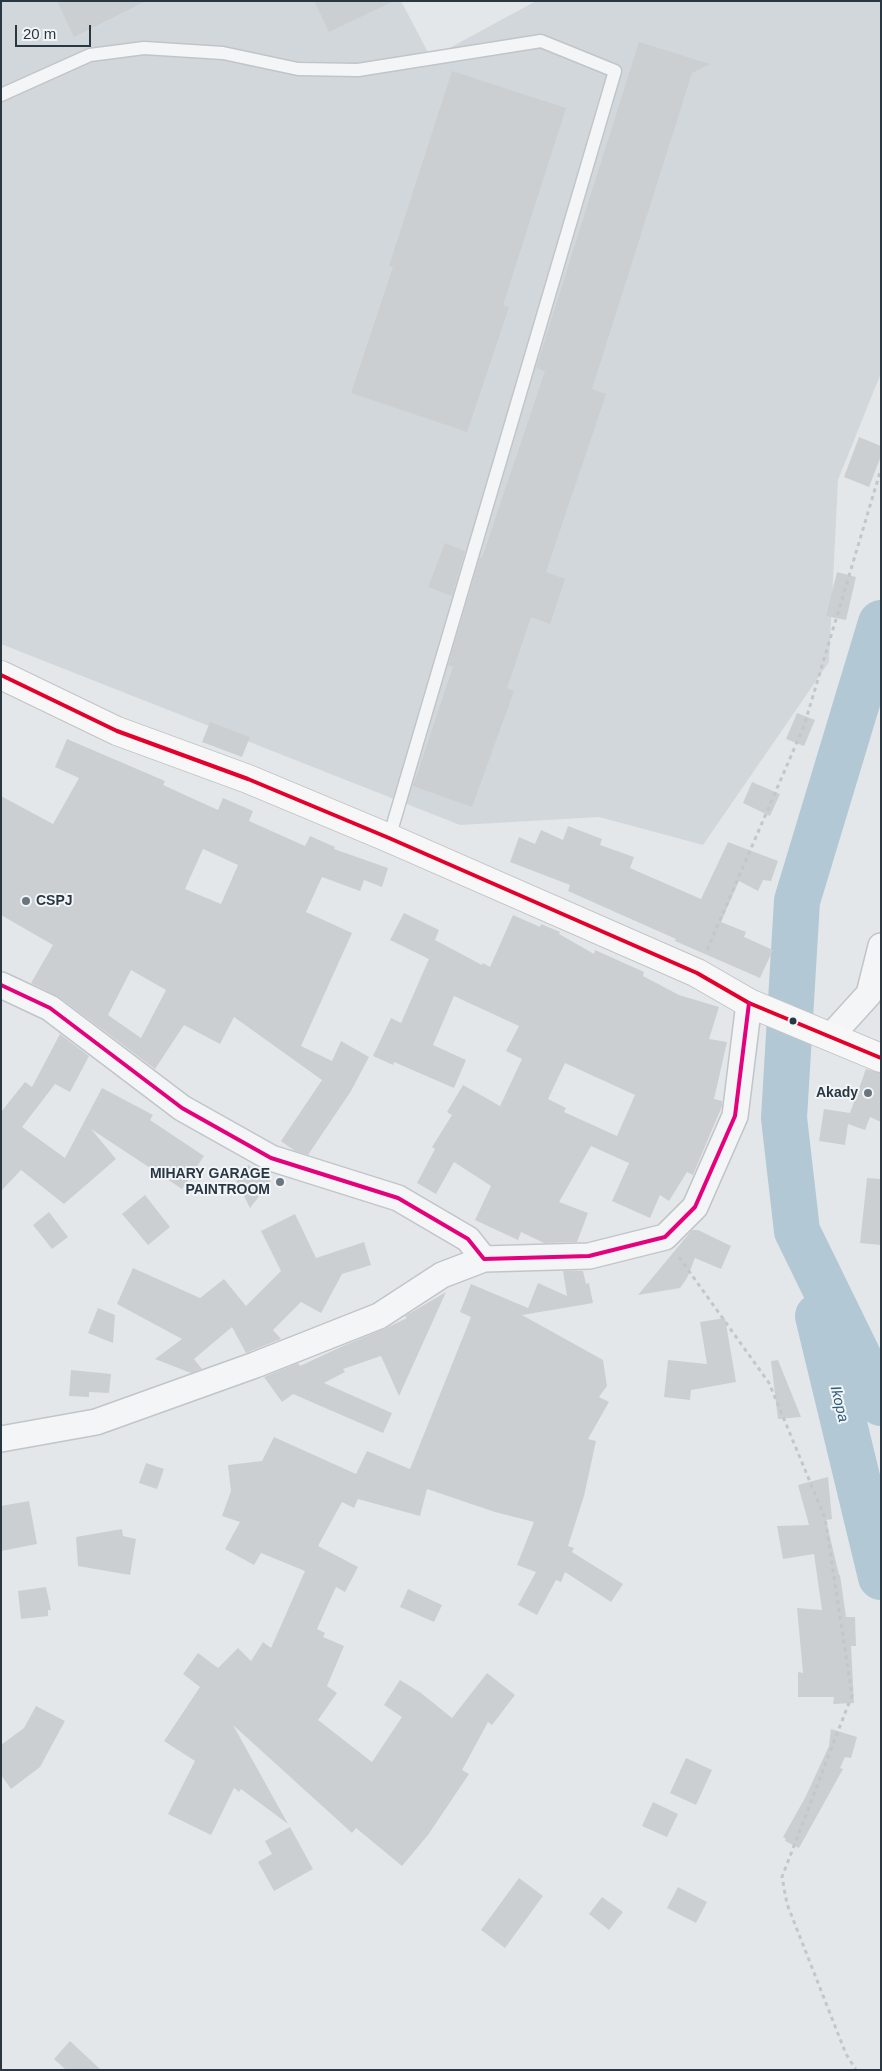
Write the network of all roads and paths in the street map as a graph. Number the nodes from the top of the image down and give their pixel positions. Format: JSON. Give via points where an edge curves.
{"nodes":[{"id":1,"x":1,"y":95,"type":"edge"},
{"id":2,"x":881,"y":469,"type":"edge"},
{"id":3,"x":1,"y":675,"type":"edge"},
{"id":4,"x":389,"y":838,"type":"junction"},
{"id":5,"x":881,"y":946,"type":"edge"},
{"id":6,"x":697,"y":973,"type":"junction"},
{"id":7,"x":1,"y":985,"type":"edge"},
{"id":8,"x":749,"y":1003,"type":"junction"},
{"id":9,"x":830,"y":1037,"type":"junction"},
{"id":10,"x":881,"y":1058,"type":"edge"},
{"id":11,"x":665,"y":1238,"type":"junction"},
{"id":12,"x":484,"y":1259,"type":"junction"},
{"id":13,"x":1,"y":1439,"type":"edge"},
{"id":14,"x":856,"y":2070,"type":"edge"}],
"edges":[{"from":1,"to":4,"type":"lane","via":[[90,55],[144,48],[224,53],[298,69],[358,70],[541,41],[615,71]]},
{"from":2,"to":6,"type":"path","via":[[804,726]]},
{"from":3,"to":4,"type":"main road","via":[[117,731],[248,779]]},
{"from":4,"to":6,"type":"main road"},
{"from":5,"to":9,"type":"street","via":[[869,994]]},
{"from":6,"to":8,"type":"main road"},
{"from":7,"to":12,"type":"street","via":[[50,1008],[182,1108],[271,1158],[398,1198],[468,1239]]},
{"from":8,"to":9,"type":"main road"},
{"from":8,"to":11,"type":"street","via":[[735,1116],[695,1207]]},
{"from":9,"to":10,"type":"main road"},
{"from":11,"to":12,"type":"street","via":[[589,1256]]},
{"from":11,"to":14,"type":"path","via":[[769,1383],[825,1518],[852,1695],[782,1878],[787,1904],[846,2054]]},
{"from":12,"to":13,"type":"street","via":[[442,1275],[379,1316],[254,1365],[96,1422]]}]}
